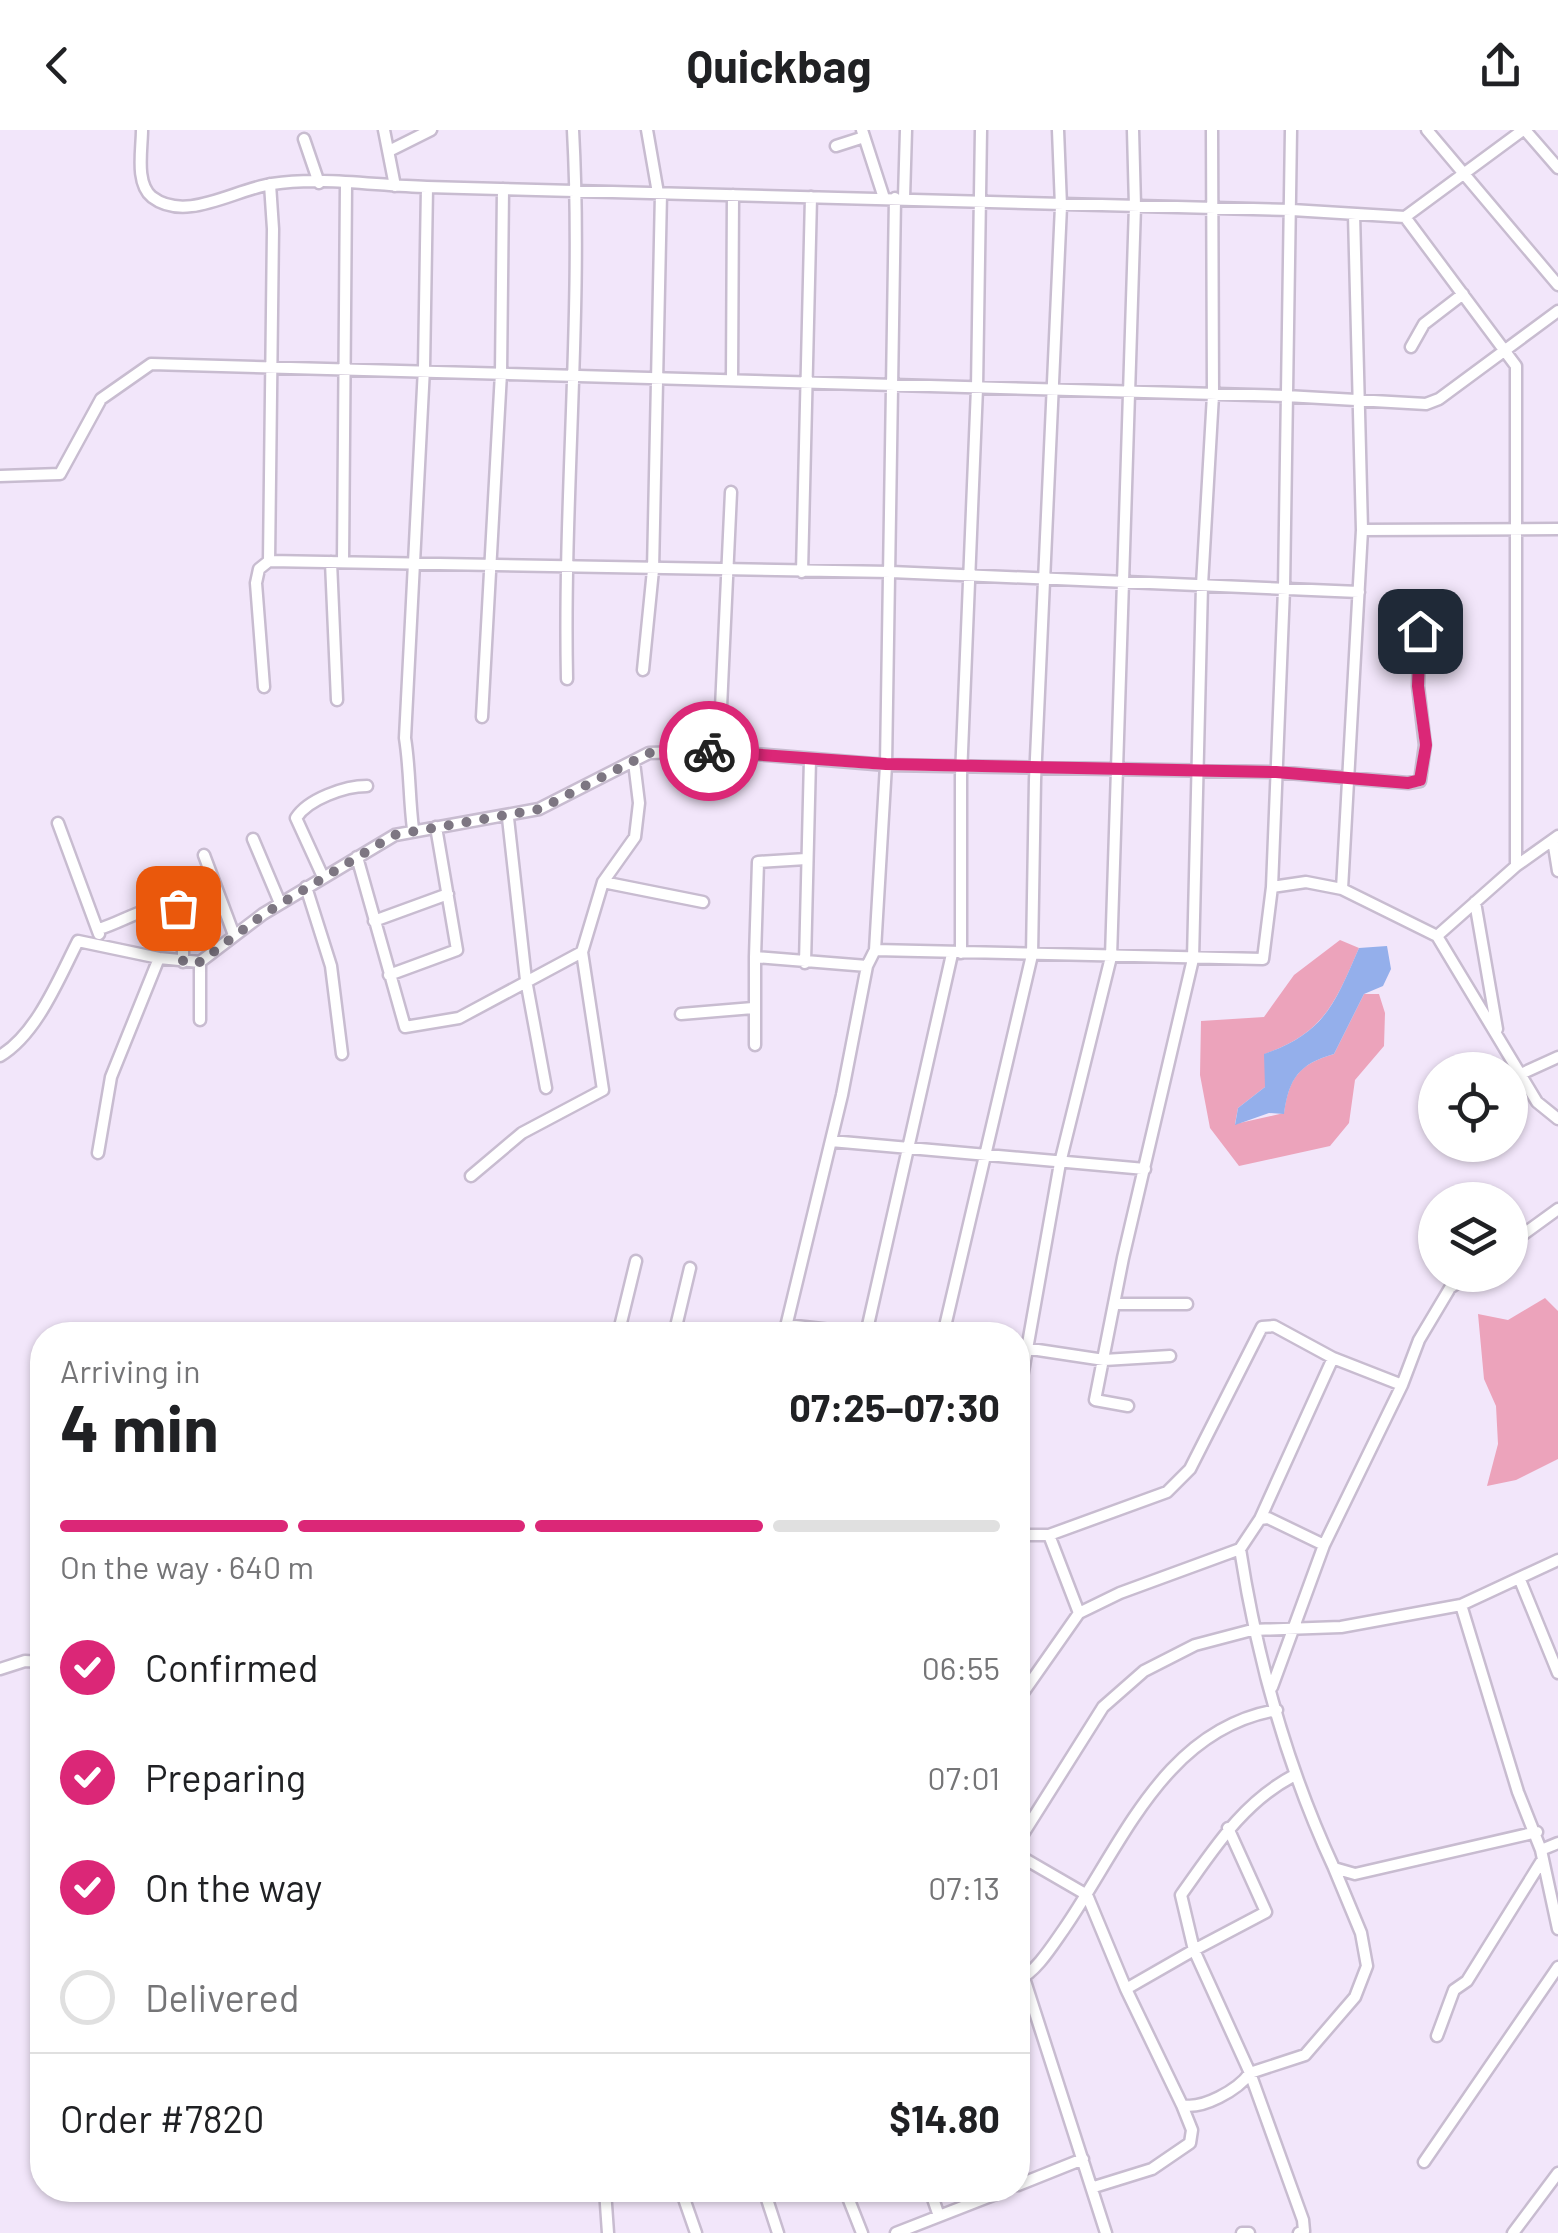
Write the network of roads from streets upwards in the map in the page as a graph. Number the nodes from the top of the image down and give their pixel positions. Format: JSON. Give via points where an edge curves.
{"nodes":[{"id":1,"x":142,"y":130,"type":"edge"},
{"id":2,"x":384,"y":130,"type":"edge"},
{"id":3,"x":431,"y":130,"type":"edge"},
{"id":4,"x":573,"y":130,"type":"edge"},
{"id":5,"x":647,"y":130,"type":"edge"},
{"id":6,"x":906,"y":130,"type":"edge"},
{"id":7,"x":981,"y":130,"type":"edge"},
{"id":8,"x":1058,"y":130,"type":"edge"},
{"id":9,"x":1133,"y":130,"type":"edge"},
{"id":10,"x":1212,"y":130,"type":"edge"},
{"id":11,"x":1291,"y":130,"type":"edge"},
{"id":12,"x":1427,"y":130,"type":"edge"},
{"id":13,"x":1524,"y":130,"type":"edge"},
{"id":14,"x":863,"y":133,"type":"edge"},
{"id":15,"x":304,"y":138,"type":"dead end"},
{"id":16,"x":836,"y":146,"type":"dead end"},
{"id":17,"x":389,"y":151,"type":"junction"},
{"id":18,"x":1558,"y":168,"type":"edge"},
{"id":19,"x":1466,"y":175,"type":"junction"},
{"id":20,"x":320,"y":183,"type":"junction"},
{"id":21,"x":270,"y":184,"type":"junction"},
{"id":22,"x":346,"y":185,"type":"junction"},
{"id":23,"x":395,"y":186,"type":"junction"},
{"id":24,"x":427,"y":187,"type":"junction"},
{"id":25,"x":503,"y":189,"type":"junction"},
{"id":26,"x":576,"y":190,"type":"junction"},
{"id":27,"x":659,"y":193,"type":"junction"},
{"id":28,"x":733,"y":194,"type":"junction"},
{"id":29,"x":811,"y":196,"type":"junction"},
{"id":30,"x":895,"y":198,"type":"junction"},
{"id":31,"x":978,"y":202,"type":"junction"},
{"id":32,"x":1062,"y":206,"type":"junction"},
{"id":33,"x":1135,"y":206,"type":"junction"},
{"id":34,"x":1214,"y":210,"type":"junction"},
{"id":35,"x":1292,"y":210,"type":"junction"},
{"id":36,"x":1354,"y":214,"type":"junction"},
{"id":37,"x":1404,"y":217,"type":"junction"},
{"id":38,"x":1558,"y":285,"type":"edge"},
{"id":39,"x":1463,"y":294,"type":"junction"},
{"id":40,"x":1558,"y":311,"type":"edge"},
{"id":41,"x":1411,"y":347,"type":"dead end"},
{"id":42,"x":1506,"y":350,"type":"junction"},
{"id":43,"x":268,"y":367,"type":"junction"},
{"id":44,"x":346,"y":369,"type":"junction"},
{"id":45,"x":424,"y":371,"type":"junction"},
{"id":46,"x":501,"y":372,"type":"junction"},
{"id":47,"x":570,"y":375,"type":"junction"},
{"id":48,"x":656,"y":378,"type":"junction"},
{"id":49,"x":732,"y":380,"type":"junction"},
{"id":50,"x":808,"y":383,"type":"junction"},
{"id":51,"x":892,"y":386,"type":"junction"},
{"id":52,"x":977,"y":388,"type":"junction"},
{"id":53,"x":1054,"y":391,"type":"junction"},
{"id":54,"x":1128,"y":393,"type":"junction"},
{"id":55,"x":1212,"y":395,"type":"junction"},
{"id":56,"x":1286,"y":396,"type":"junction"},
{"id":57,"x":1361,"y":401,"type":"junction"},
{"id":58,"x":0,"y":476,"type":"edge"},
{"id":59,"x":731,"y":492,"type":"dead end"},
{"id":60,"x":1558,"y":528,"type":"edge"},
{"id":61,"x":1515,"y":529,"type":"junction"},
{"id":62,"x":1362,"y":530,"type":"junction"},
{"id":63,"x":269,"y":560,"type":"junction"},
{"id":64,"x":337,"y":562,"type":"junction"},
{"id":65,"x":412,"y":564,"type":"junction"},
{"id":66,"x":491,"y":566,"type":"junction"},
{"id":67,"x":564,"y":568,"type":"junction"},
{"id":68,"x":725,"y":569,"type":"junction"},
{"id":69,"x":653,"y":570,"type":"junction"},
{"id":70,"x":802,"y":572,"type":"junction"},
{"id":71,"x":891,"y":572,"type":"junction"},
{"id":72,"x":971,"y":577,"type":"junction"},
{"id":73,"x":1046,"y":578,"type":"junction"},
{"id":74,"x":1122,"y":582,"type":"junction"},
{"id":75,"x":1202,"y":586,"type":"junction"},
{"id":76,"x":1284,"y":589,"type":"junction"},
{"id":77,"x":1360,"y":592,"type":"junction"},
{"id":78,"x":1420,"y":631,"type":"dead end"},
{"id":79,"x":643,"y":670,"type":"dead end"},
{"id":80,"x":567,"y":679,"type":"dead end"},
{"id":81,"x":264,"y":687,"type":"dead end"},
{"id":82,"x":337,"y":700,"type":"dead end"},
{"id":83,"x":482,"y":717,"type":"dead end"},
{"id":84,"x":720,"y":751,"type":"junction"},
{"id":85,"x":810,"y":759,"type":"junction"},
{"id":86,"x":634,"y":762,"type":"junction"},
{"id":87,"x":886,"y":764,"type":"junction"},
{"id":88,"x":962,"y":764,"type":"junction"},
{"id":89,"x":1036,"y":768,"type":"junction"},
{"id":90,"x":1118,"y":769,"type":"junction"},
{"id":91,"x":1198,"y":772,"type":"junction"},
{"id":92,"x":1276,"y":772,"type":"junction"},
{"id":93,"x":1352,"y":776,"type":"junction"},
{"id":94,"x":367,"y":786,"type":"dead end"},
{"id":95,"x":508,"y":818,"type":"junction"},
{"id":96,"x":58,"y":823,"type":"dead end"},
{"id":97,"x":436,"y":826,"type":"junction"},
{"id":98,"x":413,"y":829,"type":"junction"},
{"id":99,"x":1555,"y":838,"type":"edge"},
{"id":100,"x":253,"y":839,"type":"dead end"},
{"id":101,"x":204,"y":855,"type":"dead end"},
{"id":102,"x":357,"y":857,"type":"junction"},
{"id":103,"x":806,"y":859,"type":"junction"},
{"id":104,"x":1516,"y":866,"type":"junction"},
{"id":105,"x":1558,"y":871,"type":"edge"},
{"id":106,"x":323,"y":877,"type":"junction"},
{"id":107,"x":603,"y":882,"type":"junction"},
{"id":108,"x":1272,"y":886,"type":"junction"},
{"id":109,"x":306,"y":888,"type":"junction"},
{"id":110,"x":1342,"y":889,"type":"junction"},
{"id":111,"x":448,"y":894,"type":"junction"},
{"id":112,"x":703,"y":902,"type":"dead end"},
{"id":113,"x":1475,"y":902,"type":"junction"},
{"id":114,"x":280,"y":903,"type":"junction"},
{"id":115,"x":374,"y":922,"type":"junction"},
{"id":116,"x":99,"y":929,"type":"junction"},
{"id":117,"x":234,"y":935,"type":"junction"},
{"id":118,"x":1437,"y":936,"type":"junction"},
{"id":119,"x":98,"y":946,"type":"junction"},
{"id":120,"x":874,"y":950,"type":"junction"},
{"id":121,"x":582,"y":952,"type":"junction"},
{"id":122,"x":957,"y":954,"type":"junction"},
{"id":123,"x":1032,"y":955,"type":"junction"},
{"id":124,"x":755,"y":957,"type":"junction"},
{"id":125,"x":1111,"y":957,"type":"junction"},
{"id":126,"x":158,"y":958,"type":"junction"},
{"id":127,"x":1193,"y":960,"type":"junction"},
{"id":128,"x":183,"y":962,"type":"junction"},
{"id":129,"x":200,"y":962,"type":"junction"},
{"id":130,"x":804,"y":962,"type":"junction"},
{"id":131,"x":867,"y":966,"type":"junction"},
{"id":132,"x":389,"y":975,"type":"junction"},
{"id":133,"x":526,"y":980,"type":"junction"},
{"id":134,"x":753,"y":1008,"type":"junction"},
{"id":135,"x":681,"y":1014,"type":"dead end"},
{"id":136,"x":200,"y":1020,"type":"dead end"},
{"id":137,"x":1499,"y":1038,"type":"junction"},
{"id":138,"x":754,"y":1046,"type":"dead end"},
{"id":139,"x":1507,"y":1052,"type":"edge"},
{"id":140,"x":342,"y":1054,"type":"dead end"},
{"id":141,"x":0,"y":1056,"type":"edge"},
{"id":142,"x":1558,"y":1057,"type":"edge"},
{"id":143,"x":1528,"y":1070,"type":"edge"},
{"id":144,"x":1528,"y":1087,"type":"edge"},
{"id":145,"x":546,"y":1088,"type":"dead end"},
{"id":146,"x":1558,"y":1119,"type":"edge"},
{"id":147,"x":831,"y":1141,"type":"junction"},
{"id":148,"x":906,"y":1150,"type":"junction"},
{"id":149,"x":98,"y":1154,"type":"dead end"},
{"id":150,"x":987,"y":1157,"type":"junction"},
{"id":151,"x":1060,"y":1163,"type":"junction"},
{"id":152,"x":1144,"y":1169,"type":"junction"},
{"id":153,"x":471,"y":1176,"type":"dead end"},
{"id":154,"x":1558,"y":1209,"type":"edge"},
{"id":155,"x":1528,"y":1231,"type":"edge"},
{"id":156,"x":636,"y":1261,"type":"dead end"},
{"id":157,"x":690,"y":1268,"type":"dead end"},
{"id":158,"x":1448,"y":1292,"type":"edge"},
{"id":159,"x":1116,"y":1304,"type":"junction"},
{"id":160,"x":1187,"y":1304,"type":"dead end"},
{"id":161,"x":621,"y":1322,"type":"edge"},
{"id":162,"x":677,"y":1322,"type":"edge"},
{"id":163,"x":788,"y":1322,"type":"edge"},
{"id":164,"x":869,"y":1322,"type":"edge"},
{"id":165,"x":946,"y":1322,"type":"edge"},
{"id":166,"x":1026,"y":1322,"type":"edge"},
{"id":167,"x":1030,"y":1348,"type":"edge"},
{"id":168,"x":1170,"y":1356,"type":"dead end"},
{"id":169,"x":1333,"y":1358,"type":"junction"},
{"id":170,"x":1104,"y":1360,"type":"junction"},
{"id":171,"x":1402,"y":1385,"type":"junction"},
{"id":172,"x":1128,"y":1406,"type":"dead end"},
{"id":173,"x":1260,"y":1519,"type":"junction"},
{"id":174,"x":1030,"y":1535,"type":"edge"},
{"id":175,"x":1050,"y":1535,"type":"junction"},
{"id":176,"x":1324,"y":1545,"type":"junction"},
{"id":177,"x":1240,"y":1549,"type":"junction"},
{"id":178,"x":1558,"y":1560,"type":"edge"},
{"id":179,"x":1520,"y":1580,"type":"junction"},
{"id":180,"x":1462,"y":1606,"type":"junction"},
{"id":181,"x":1080,"y":1613,"type":"junction"},
{"id":182,"x":1296,"y":1628,"type":"junction"},
{"id":183,"x":1252,"y":1630,"type":"junction"},
{"id":184,"x":30,"y":1661,"type":"edge"},
{"id":185,"x":0,"y":1669,"type":"edge"},
{"id":186,"x":1558,"y":1673,"type":"edge"},
{"id":187,"x":1030,"y":1683,"type":"edge"},
{"id":188,"x":1272,"y":1688,"type":"junction"},
{"id":189,"x":1277,"y":1710,"type":"junction"},
{"id":190,"x":1293,"y":1776,"type":"junction"},
{"id":191,"x":1030,"y":1823,"type":"edge"},
{"id":192,"x":1228,"y":1828,"type":"junction"},
{"id":193,"x":1536,"y":1832,"type":"junction"},
{"id":194,"x":1558,"y":1843,"type":"edge"},
{"id":195,"x":1541,"y":1856,"type":"junction"},
{"id":196,"x":1030,"y":1862,"type":"edge"},
{"id":197,"x":1334,"y":1868,"type":"junction"},
{"id":198,"x":1087,"y":1895,"type":"junction"},
{"id":199,"x":1558,"y":1926,"type":"edge"},
{"id":200,"x":1194,"y":1950,"type":"junction"},
{"id":201,"x":1558,"y":1967,"type":"edge"},
{"id":202,"x":1030,"y":1968,"type":"edge"},
{"id":203,"x":1126,"y":1989,"type":"junction"},
{"id":204,"x":1030,"y":2005,"type":"edge"},
{"id":205,"x":1437,"y":2036,"type":"dead end"},
{"id":206,"x":1250,"y":2073,"type":"junction"},
{"id":207,"x":1182,"y":2105,"type":"junction"},
{"id":208,"x":1083,"y":2160,"type":"junction"},
{"id":209,"x":1424,"y":2162,"type":"dead end"},
{"id":210,"x":1558,"y":2173,"type":"edge"},
{"id":211,"x":1030,"y":2180,"type":"edge"},
{"id":212,"x":1094,"y":2188,"type":"junction"},
{"id":213,"x":605,"y":2202,"type":"edge"},
{"id":214,"x":685,"y":2202,"type":"edge"},
{"id":215,"x":768,"y":2202,"type":"edge"},
{"id":216,"x":850,"y":2202,"type":"edge"},
{"id":217,"x":935,"y":2202,"type":"edge"},
{"id":218,"x":976,"y":2202,"type":"edge"},
{"id":219,"x":940,"y":2216,"type":"junction"},
{"id":220,"x":608,"y":2233,"type":"edge"},
{"id":221,"x":696,"y":2233,"type":"edge"},
{"id":222,"x":778,"y":2233,"type":"edge"},
{"id":223,"x":862,"y":2233,"type":"edge"},
{"id":224,"x":896,"y":2233,"type":"edge"},
{"id":225,"x":1106,"y":2233,"type":"edge"},
{"id":226,"x":1242,"y":2233,"type":"edge"},
{"id":227,"x":1249,"y":2233,"type":"edge"},
{"id":228,"x":1299,"y":2233,"type":"edge"},
{"id":229,"x":1512,"y":2233,"type":"edge"}],
"edges":[{"from":1,"to":21,"type":"street","via":[[142,179],[148,194],[165,204],[190,206]]},
{"from":2,"to":17,"type":"street"},
{"from":3,"to":17,"type":"street"},
{"from":4,"to":26,"type":"street"},
{"from":5,"to":27,"type":"street"},
{"from":6,"to":30,"type":"street"},
{"from":7,"to":31,"type":"street"},
{"from":8,"to":32,"type":"street"},
{"from":9,"to":33,"type":"street"},
{"from":10,"to":34,"type":"street"},
{"from":11,"to":35,"type":"street"},
{"from":12,"to":19,"type":"street"},
{"from":13,"to":18,"type":"street"},
{"from":13,"to":19,"type":"street"},
{"from":14,"to":16,"type":"street"},
{"from":14,"to":30,"type":"street"},
{"from":15,"to":20,"type":"street"},
{"from":17,"to":23,"type":"street"},
{"from":19,"to":37,"type":"street"},
{"from":19,"to":38,"type":"street"},
{"from":20,"to":21,"type":"street"},
{"from":20,"to":22,"type":"street"},
{"from":21,"to":43,"type":"street"},
{"from":22,"to":23,"type":"street"},
{"from":22,"to":44,"type":"street"},
{"from":23,"to":24,"type":"street"},
{"from":24,"to":25,"type":"street"},
{"from":24,"to":45,"type":"street"},
{"from":25,"to":26,"type":"street"},
{"from":25,"to":46,"type":"street"},
{"from":26,"to":27,"type":"street"},
{"from":26,"to":47,"type":"street"},
{"from":27,"to":28,"type":"street"},
{"from":27,"to":48,"type":"street"},
{"from":28,"to":29,"type":"street"},
{"from":28,"to":49,"type":"street"},
{"from":29,"to":30,"type":"street"},
{"from":29,"to":50,"type":"street"},
{"from":30,"to":31,"type":"street"},
{"from":30,"to":51,"type":"street"},
{"from":31,"to":32,"type":"street"},
{"from":31,"to":52,"type":"street"},
{"from":32,"to":33,"type":"street"},
{"from":32,"to":53,"type":"street"},
{"from":33,"to":34,"type":"street"},
{"from":33,"to":54,"type":"street"},
{"from":34,"to":35,"type":"street"},
{"from":34,"to":55,"type":"street"},
{"from":35,"to":36,"type":"street"},
{"from":35,"to":56,"type":"street"},
{"from":36,"to":37,"type":"street"},
{"from":36,"to":57,"type":"street"},
{"from":37,"to":39,"type":"street"},
{"from":39,"to":41,"type":"street","via":[[1424,324]]},
{"from":39,"to":42,"type":"street"},
{"from":40,"to":42,"type":"street"},
{"from":42,"to":57,"type":"street","via":[[1439,400]]},
{"from":42,"to":61,"type":"street","via":[[1516,366]]},
{"from":43,"to":44,"type":"street"},
{"from":43,"to":58,"type":"street","via":[[151,364],[102,398],[60,474]]},
{"from":43,"to":63,"type":"street"},
{"from":44,"to":45,"type":"street"},
{"from":44,"to":64,"type":"street"},
{"from":45,"to":46,"type":"street"},
{"from":45,"to":65,"type":"street"},
{"from":46,"to":47,"type":"street"},
{"from":46,"to":66,"type":"street"},
{"from":47,"to":48,"type":"street"},
{"from":47,"to":67,"type":"street"},
{"from":48,"to":49,"type":"street"},
{"from":48,"to":69,"type":"street"},
{"from":49,"to":50,"type":"street"},
{"from":50,"to":51,"type":"street"},
{"from":50,"to":70,"type":"street"},
{"from":51,"to":52,"type":"street"},
{"from":51,"to":71,"type":"street"},
{"from":52,"to":53,"type":"street"},
{"from":52,"to":72,"type":"street"},
{"from":53,"to":54,"type":"street"},
{"from":53,"to":73,"type":"street"},
{"from":54,"to":55,"type":"street"},
{"from":54,"to":74,"type":"street"},
{"from":55,"to":56,"type":"street"},
{"from":55,"to":75,"type":"street"},
{"from":56,"to":57,"type":"street"},
{"from":56,"to":76,"type":"street"},
{"from":57,"to":62,"type":"street"},
{"from":59,"to":68,"type":"street"},
{"from":60,"to":61,"type":"street"},
{"from":61,"to":62,"type":"street"},
{"from":61,"to":104,"type":"street"},
{"from":62,"to":77,"type":"street"},
{"from":63,"to":64,"type":"street"},
{"from":63,"to":81,"type":"street","via":[[256,583]]},
{"from":64,"to":65,"type":"street"},
{"from":64,"to":82,"type":"street"},
{"from":65,"to":66,"type":"street"},
{"from":65,"to":98,"type":"street","via":[[405,738]]},
{"from":66,"to":67,"type":"street"},
{"from":66,"to":83,"type":"street"},
{"from":67,"to":69,"type":"street"},
{"from":67,"to":80,"type":"street"},
{"from":68,"to":69,"type":"street"},
{"from":68,"to":70,"type":"street"},
{"from":68,"to":84,"type":"street"},
{"from":69,"to":79,"type":"street"},
{"from":70,"to":71,"type":"street"},
{"from":71,"to":72,"type":"street"},
{"from":71,"to":87,"type":"street"},
{"from":72,"to":73,"type":"street"},
{"from":72,"to":88,"type":"street"},
{"from":73,"to":74,"type":"street"},
{"from":73,"to":89,"type":"street"},
{"from":74,"to":75,"type":"street"},
{"from":74,"to":90,"type":"street"},
{"from":75,"to":76,"type":"street"},
{"from":75,"to":91,"type":"street"},
{"from":76,"to":77,"type":"street"},
{"from":76,"to":92,"type":"street"},
{"from":77,"to":93,"type":"street"},
{"from":78,"to":93,"type":"street","via":[[1426,745],[1420,780],[1394,784]]},
{"from":84,"to":85,"type":"street"},
{"from":84,"to":86,"type":"street","via":[[649,753]]},
{"from":85,"to":87,"type":"street"},
{"from":85,"to":103,"type":"street"},
{"from":86,"to":95,"type":"street"},
{"from":86,"to":107,"type":"street","via":[[635,837]]},
{"from":87,"to":88,"type":"street"},
{"from":87,"to":120,"type":"street"},
{"from":88,"to":89,"type":"street"},
{"from":88,"to":122,"type":"street"},
{"from":89,"to":90,"type":"street"},
{"from":89,"to":123,"type":"street"},
{"from":90,"to":91,"type":"street"},
{"from":90,"to":125,"type":"street"},
{"from":91,"to":92,"type":"street"},
{"from":91,"to":127,"type":"street"},
{"from":92,"to":93,"type":"street"},
{"from":92,"to":108,"type":"street"},
{"from":93,"to":110,"type":"street"},
{"from":94,"to":106,"type":"street","via":[[338,792],[296,818]]},
{"from":95,"to":97,"type":"street"},
{"from":95,"to":133,"type":"street"},
{"from":96,"to":116,"type":"street"},
{"from":97,"to":98,"type":"street"},
{"from":97,"to":111,"type":"street"},
{"from":98,"to":102,"type":"street"},
{"from":99,"to":104,"type":"street"},
{"from":99,"to":105,"type":"street"},
{"from":100,"to":114,"type":"street"},
{"from":101,"to":117,"type":"street"},
{"from":102,"to":106,"type":"street"},
{"from":102,"to":115,"type":"street"},
{"from":103,"to":124,"type":"street","via":[[758,862]]},
{"from":103,"to":130,"type":"street"},
{"from":104,"to":113,"type":"street"},
{"from":106,"to":109,"type":"street"},
{"from":107,"to":112,"type":"street"},
{"from":107,"to":121,"type":"street"},
{"from":108,"to":110,"type":"street","via":[[1306,882]]},
{"from":108,"to":127,"type":"street","via":[[1263,959]]},
{"from":109,"to":114,"type":"street"},
{"from":109,"to":140,"type":"street","via":[[331,966]]},
{"from":110,"to":118,"type":"street"},
{"from":111,"to":115,"type":"street"},
{"from":111,"to":132,"type":"street","via":[[456,950]]},
{"from":113,"to":118,"type":"street"},
{"from":113,"to":137,"type":"street"},
{"from":114,"to":117,"type":"street"},
{"from":115,"to":132,"type":"street"},
{"from":116,"to":119,"type":"street"},
{"from":116,"to":128,"type":"street","via":[[144,909],[178,908]]},
{"from":117,"to":129,"type":"street"},
{"from":118,"to":137,"type":"street"},
{"from":119,"to":126,"type":"street"},
{"from":119,"to":141,"type":"street","via":[[78,940],[49,996]]},
{"from":120,"to":122,"type":"street"},
{"from":120,"to":131,"type":"street"},
{"from":121,"to":133,"type":"street"},
{"from":121,"to":153,"type":"street","via":[[603,1090],[522,1133]]},
{"from":122,"to":123,"type":"street"},
{"from":122,"to":148,"type":"street"},
{"from":123,"to":125,"type":"street"},
{"from":123,"to":150,"type":"street"},
{"from":124,"to":130,"type":"street"},
{"from":124,"to":134,"type":"street"},
{"from":125,"to":127,"type":"street"},
{"from":125,"to":151,"type":"street"},
{"from":126,"to":128,"type":"street"},
{"from":126,"to":149,"type":"street","via":[[110,1078]]},
{"from":127,"to":152,"type":"street"},
{"from":128,"to":129,"type":"street"},
{"from":129,"to":136,"type":"street"},
{"from":130,"to":131,"type":"street"},
{"from":131,"to":147,"type":"street"},
{"from":132,"to":133,"type":"street","via":[[405,1027],[459,1018]]},
{"from":133,"to":145,"type":"street"},
{"from":134,"to":135,"type":"street"},
{"from":134,"to":138,"type":"street"},
{"from":137,"to":139,"type":"street"},
{"from":142,"to":143,"type":"street"},
{"from":144,"to":146,"type":"street"},
{"from":147,"to":148,"type":"street"},
{"from":147,"to":163,"type":"street"},
{"from":148,"to":150,"type":"street"},
{"from":148,"to":164,"type":"street"},
{"from":150,"to":151,"type":"street"},
{"from":150,"to":165,"type":"street"},
{"from":151,"to":152,"type":"street"},
{"from":151,"to":166,"type":"street"},
{"from":152,"to":159,"type":"street"},
{"from":154,"to":155,"type":"street"},
{"from":156,"to":161,"type":"street"},
{"from":157,"to":162,"type":"street"},
{"from":158,"to":171,"type":"street"},
{"from":159,"to":160,"type":"street"},
{"from":159,"to":170,"type":"street"},
{"from":167,"to":170,"type":"street"},
{"from":168,"to":170,"type":"street"},
{"from":169,"to":171,"type":"street"},
{"from":169,"to":173,"type":"street"},
{"from":169,"to":175,"type":"street","via":[[1274,1326],[1262,1327],[1190,1469],[1167,1492]]},
{"from":170,"to":172,"type":"street","via":[[1096,1404]]},
{"from":171,"to":176,"type":"street"},
{"from":173,"to":176,"type":"street"},
{"from":173,"to":177,"type":"street"},
{"from":174,"to":175,"type":"street"},
{"from":175,"to":181,"type":"street"},
{"from":176,"to":182,"type":"street"},
{"from":177,"to":181,"type":"street"},
{"from":177,"to":183,"type":"street"},
{"from":178,"to":179,"type":"street"},
{"from":179,"to":180,"type":"street"},
{"from":179,"to":186,"type":"street"},
{"from":180,"to":182,"type":"street"},
{"from":180,"to":193,"type":"street"},
{"from":181,"to":187,"type":"street"},
{"from":182,"to":183,"type":"street"},
{"from":182,"to":188,"type":"street"},
{"from":183,"to":188,"type":"street"},
{"from":183,"to":191,"type":"street","via":[[1195,1645],[1144,1671],[1104,1707]]},
{"from":184,"to":185,"type":"street"},
{"from":188,"to":189,"type":"street"},
{"from":189,"to":190,"type":"street"},
{"from":189,"to":198,"type":"street","via":[[1248,1715],[1182,1754]]},
{"from":190,"to":192,"type":"street","via":[[1265,1791]]},
{"from":190,"to":197,"type":"street"},
{"from":192,"to":200,"type":"street","via":[[1181,1895]]},
{"from":192,"to":200,"type":"street","via":[[1266,1912]]},
{"from":193,"to":195,"type":"street"},
{"from":193,"to":197,"type":"street","via":[[1356,1874]]},
{"from":194,"to":195,"type":"street"},
{"from":195,"to":199,"type":"street"},
{"from":195,"to":205,"type":"street","via":[[1467,1981],[1454,1990]]},
{"from":196,"to":198,"type":"street"},
{"from":197,"to":206,"type":"street","via":[[1361,1933],[1366,1966],[1355,1997],[1305,2054]]},
{"from":198,"to":202,"type":"street"},
{"from":198,"to":203,"type":"street"},
{"from":200,"to":203,"type":"street"},
{"from":200,"to":206,"type":"street"},
{"from":201,"to":209,"type":"street"},
{"from":203,"to":207,"type":"street"},
{"from":204,"to":208,"type":"street"},
{"from":206,"to":207,"type":"street","via":[[1194,2108]]},
{"from":206,"to":228,"type":"street","via":[[1303,2220]]},
{"from":207,"to":212,"type":"street","via":[[1190,2143],[1152,2168]]},
{"from":208,"to":211,"type":"street"},
{"from":208,"to":212,"type":"street"},
{"from":210,"to":229,"type":"street"},
{"from":212,"to":225,"type":"street"},
{"from":213,"to":220,"type":"street"},
{"from":214,"to":221,"type":"street"},
{"from":215,"to":222,"type":"street"},
{"from":216,"to":223,"type":"street"},
{"from":217,"to":219,"type":"street"},
{"from":218,"to":219,"type":"street"},
{"from":219,"to":224,"type":"street"},
{"from":226,"to":227,"type":"street"}]}
